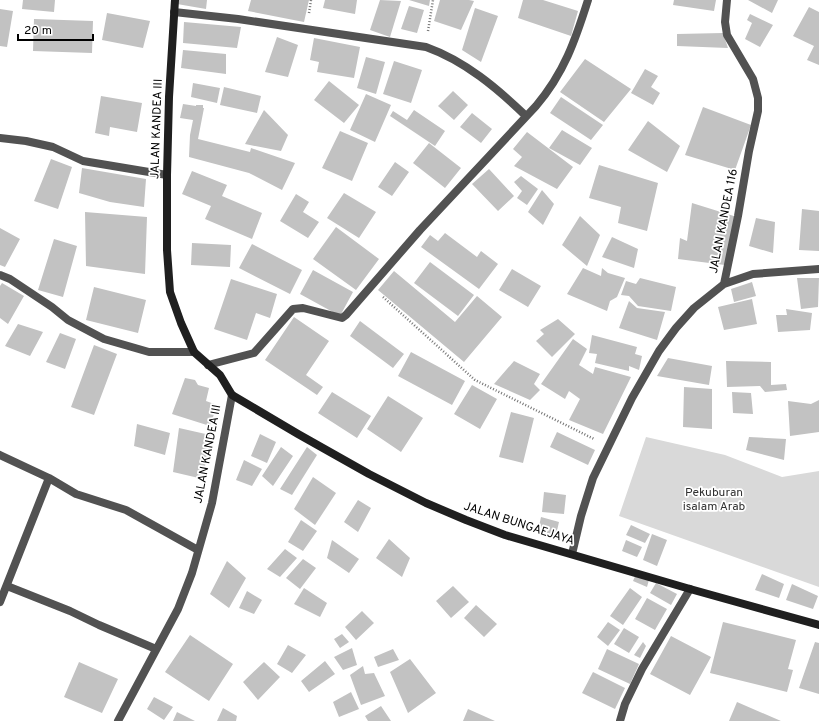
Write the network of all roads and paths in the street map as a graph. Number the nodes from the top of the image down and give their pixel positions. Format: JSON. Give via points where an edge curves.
{"nodes":[{"id":1,"x":175,"y":0,"type":"edge"},
{"id":2,"x":433,"y":0,"type":"edge"},
{"id":3,"x":588,"y":0,"type":"edge"},
{"id":4,"x":727,"y":0,"type":"edge"},
{"id":5,"x":174,"y":12,"type":"junction"},
{"id":6,"x":426,"y":47,"type":"junction"},
{"id":7,"x":526,"y":116,"type":"junction"},
{"id":8,"x":0,"y":138,"type":"edge"},
{"id":9,"x":167,"y":174,"type":"junction"},
{"id":10,"x":819,"y":269,"type":"edge"},
{"id":11,"x":0,"y":275,"type":"edge"},
{"id":12,"x":724,"y":284,"type":"junction"},
{"id":13,"x":371,"y":286,"type":"junction"},
{"id":14,"x":194,"y":352,"type":"junction"},
{"id":15,"x":208,"y":365,"type":"junction"},
{"id":16,"x":232,"y":395,"type":"junction"},
{"id":17,"x":609,"y":446,"type":"junction"},
{"id":18,"x":0,"y":455,"type":"edge"},
{"id":19,"x":49,"y":478,"type":"junction"},
{"id":20,"x":198,"y":550,"type":"junction"},
{"id":21,"x":572,"y":554,"type":"junction"},
{"id":22,"x":7,"y":586,"type":"junction"},
{"id":23,"x":690,"y":590,"type":"junction"},
{"id":24,"x":0,"y":602,"type":"edge"},
{"id":25,"x":819,"y":625,"type":"edge"},
{"id":26,"x":156,"y":649,"type":"junction"},
{"id":27,"x":120,"y":720,"type":"edge"},
{"id":28,"x":620,"y":721,"type":"edge"}],
"edges":[{"from":1,"to":5,"type":"street","name":"JALAN KANDEA III"},
{"from":2,"to":6,"type":"path"},
{"from":3,"to":7,"type":"street","via":[[565,64],[549,90]]},
{"from":4,"to":12,"type":"street","name":"JALAN KANDEA 116","via":[[727,35],[753,79],[758,98],[758,111]]},
{"from":5,"to":6,"type":"street","via":[[258,21]]},
{"from":5,"to":9,"type":"street","name":"JALAN KANDEA III"},
{"from":6,"to":7,"type":"street","via":[[464,65],[503,94]]},
{"from":7,"to":13,"type":"street"},
{"from":8,"to":9,"type":"street","via":[[53,147],[83,161]]},
{"from":9,"to":14,"type":"street","name":"JALAN KANDEA III","via":[[166,224],[170,292]]},
{"from":10,"to":12,"type":"street","via":[[753,274]]},
{"from":11,"to":14,"type":"street","via":[[10,279],[68,320],[104,339],[149,352]]},
{"from":12,"to":17,"type":"street","name":"JALAN KANDEA 116","via":[[694,308],[668,339],[632,398]]},
{"from":13,"to":15,"type":"street","via":[[342,318],[303,308],[294,309],[254,353]]},
{"from":13,"to":17,"type":"path","via":[[475,380]]},
{"from":14,"to":15,"type":"street","name":"JALAN KANDEA III"},
{"from":15,"to":16,"type":"street","name":"JALAN KANDEA III","via":[[220,375]]},
{"from":16,"to":20,"type":"street","name":"JALAN KANDEA III","via":[[212,503]]},
{"from":16,"to":21,"type":"street","name":"JALAN BUNGAEJAYA","via":[[426,503],[505,534]]},
{"from":17,"to":21,"type":"street","name":"JALAN KANDEA 116","via":[[586,496]]},
{"from":18,"to":19,"type":"street"},
{"from":19,"to":20,"type":"street","via":[[76,494],[126,510]]},
{"from":19,"to":22,"type":"street"},
{"from":20,"to":26,"type":"street","name":"JALAN KANDEA III","via":[[178,609]]},
{"from":21,"to":23,"type":"street","name":"JALAN BUNGAEJAYA"},
{"from":22,"to":24,"type":"street"},
{"from":22,"to":26,"type":"street"},
{"from":23,"to":25,"type":"street","name":"JALAN BUNGAEJAYA"},
{"from":23,"to":28,"type":"street","via":[[642,669],[625,704]]},
{"from":26,"to":27,"type":"street","name":"JALAN KANDEA III"}]}
